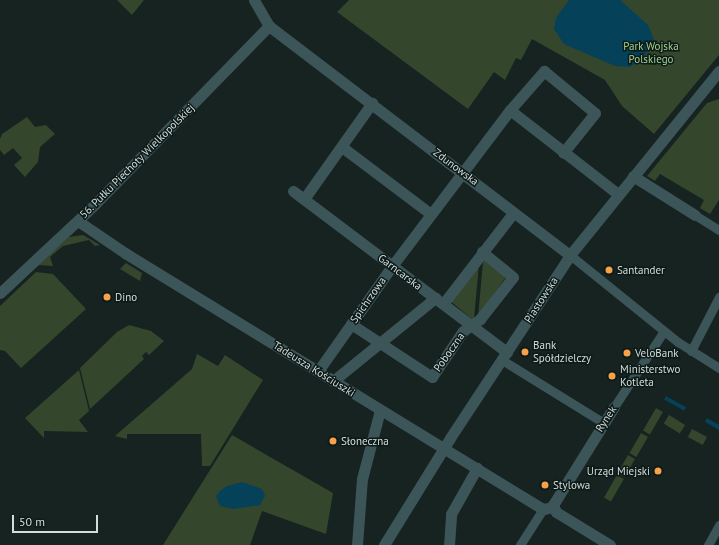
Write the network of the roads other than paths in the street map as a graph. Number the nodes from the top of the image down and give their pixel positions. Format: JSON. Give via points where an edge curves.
{"nodes":[{"id":1,"x":254,"y":0,"type":"edge"},
{"id":2,"x":270,"y":26,"type":"junction"},
{"id":3,"x":718,"y":73,"type":"edge"},
{"id":4,"x":372,"y":103,"type":"junction"},
{"id":5,"x":510,"y":110,"type":"junction"},
{"id":6,"x":342,"y":147,"type":"junction"},
{"id":7,"x":563,"y":153,"type":"junction"},
{"id":8,"x":463,"y":172,"type":"junction"},
{"id":9,"x":633,"y":176,"type":"junction"},
{"id":10,"x":293,"y":191,"type":"dead end"},
{"id":11,"x":618,"y":194,"type":"junction"},
{"id":12,"x":304,"y":199,"type":"junction"},
{"id":13,"x":430,"y":214,"type":"junction"},
{"id":14,"x":695,"y":214,"type":"joint"},
{"id":15,"x":510,"y":217,"type":"dead end"},
{"id":16,"x":78,"y":221,"type":"junction"},
{"id":17,"x":719,"y":230,"type":"edge"},
{"id":18,"x":482,"y":252,"type":"junction"},
{"id":19,"x":570,"y":254,"type":"junction"},
{"id":20,"x":392,"y":266,"type":"junction"},
{"id":21,"x":0,"y":293,"type":"edge"},
{"id":22,"x":719,"y":297,"type":"edge"},
{"id":23,"x":439,"y":301,"type":"junction"},
{"id":24,"x":351,"y":324,"type":"junction"},
{"id":25,"x":472,"y":326,"type":"junction"},
{"id":26,"x":664,"y":331,"type":"junction"},
{"id":27,"x":381,"y":344,"type":"junction"},
{"id":28,"x":691,"y":351,"type":"junction"},
{"id":29,"x":504,"y":356,"type":"junction"},
{"id":30,"x":719,"y":368,"type":"edge"},
{"id":31,"x":318,"y":371,"type":"junction"},
{"id":32,"x":333,"y":381,"type":"junction"},
{"id":33,"x":614,"y":406,"type":"joint"},
{"id":34,"x":380,"y":410,"type":"junction"},
{"id":35,"x":604,"y":423,"type":"junction"},
{"id":36,"x":444,"y":448,"type":"junction"},
{"id":37,"x":477,"y":468,"type":"junction"},
{"id":38,"x":548,"y":508,"type":"junction"},
{"id":39,"x":719,"y":525,"type":"edge"},
{"id":40,"x":357,"y":545,"type":"edge"},
{"id":41,"x":384,"y":545,"type":"edge"},
{"id":42,"x":449,"y":545,"type":"edge"},
{"id":43,"x":520,"y":545,"type":"edge"},
{"id":44,"x":610,"y":545,"type":"edge"},
{"id":45,"x":708,"y":545,"type":"edge"}],
"edges":[{"from":1,"to":2,"type":"street","name":"Zdunowska"},
{"from":2,"to":4,"type":"street","name":"Zdunowska"},
{"from":2,"to":16,"type":"street","name":"56. Pułku Piechoty Wielkopolskiej"},
{"from":3,"to":9,"type":"street","name":"Piastowska"},
{"from":4,"to":6,"type":"street"},
{"from":4,"to":8,"type":"street","name":"Zdunowska"},
{"from":5,"to":7,"type":"street"},
{"from":5,"to":7,"type":"street","name":"Spichrzowa","via":[[544,71],[595,113]]},
{"from":5,"to":8,"type":"street","name":"Spichrzowa"},
{"from":6,"to":12,"type":"street"},
{"from":6,"to":13,"type":"street"},
{"from":7,"to":11,"type":"street"},
{"from":8,"to":13,"type":"street","name":"Spichrzowa"},
{"from":8,"to":19,"type":"street","name":"Zdunowska"},
{"from":9,"to":11,"type":"street","name":"Piastowska"},
{"from":9,"to":14,"type":"street"},
{"from":10,"to":12,"type":"street","name":"Garncarska"},
{"from":11,"to":19,"type":"street","name":"Piastowska"},
{"from":12,"to":20,"type":"street","name":"Garncarska"},
{"from":13,"to":20,"type":"street","name":"Spichrzowa"},
{"from":14,"to":17,"type":"street"},
{"from":15,"to":18,"type":"street"},
{"from":16,"to":21,"type":"street","name":"56. Pułku Piechoty Wielkopolskiej"},
{"from":16,"to":31,"type":"street","name":"Tadeusza Kościuszki","via":[[125,253]]},
{"from":18,"to":23,"type":"street"},
{"from":18,"to":25,"type":"street","name":"Poboczna","via":[[513,277],[480,320]]},
{"from":19,"to":26,"type":"street","name":"Zdunowska"},
{"from":19,"to":29,"type":"street","name":"Piastowska"},
{"from":20,"to":23,"type":"street","name":"Garncarska"},
{"from":20,"to":24,"type":"street","name":"Spichrzowa"},
{"from":22,"to":28,"type":"street"},
{"from":23,"to":25,"type":"street","name":"Garncarska"},
{"from":23,"to":27,"type":"street"},
{"from":24,"to":27,"type":"street"},
{"from":24,"to":31,"type":"street","name":"Spichrzowa"},
{"from":25,"to":27,"type":"street","name":"Poboczna","via":[[463,331],[432,377]]},
{"from":25,"to":29,"type":"street","name":"Garncarska"},
{"from":26,"to":28,"type":"street"},
{"from":26,"to":33,"type":"street","name":"Rynek"},
{"from":27,"to":32,"type":"street"},
{"from":28,"to":30,"type":"street"},
{"from":29,"to":35,"type":"street"},
{"from":29,"to":36,"type":"street","name":"Piastowska"},
{"from":31,"to":32,"type":"street","name":"Tadeusza Kościuszki"},
{"from":32,"to":34,"type":"street","name":"Tadeusza Kościuszki"},
{"from":33,"to":35,"type":"street","name":"Rynek"},
{"from":34,"to":36,"type":"street","name":"Tadeusza Kościuszki"},
{"from":34,"to":40,"type":"street","via":[[362,479]]},
{"from":35,"to":38,"type":"street","name":"Rynek"},
{"from":36,"to":37,"type":"street","name":"Tadeusza Kościuszki"},
{"from":36,"to":41,"type":"street","name":"Piastowska"},
{"from":37,"to":38,"type":"street","name":"Tadeusza Kościuszki"},
{"from":37,"to":42,"type":"street","via":[[451,514]]},
{"from":38,"to":43,"type":"street"},
{"from":38,"to":44,"type":"street"},
{"from":39,"to":45,"type":"street"}]}
